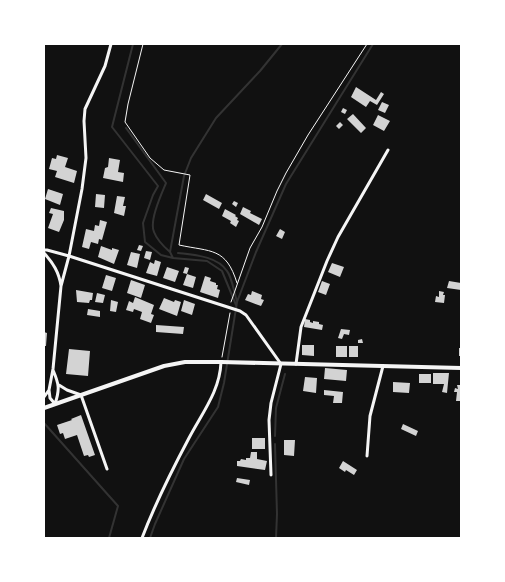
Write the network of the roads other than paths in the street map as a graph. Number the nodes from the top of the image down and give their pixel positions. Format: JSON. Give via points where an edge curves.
{"nodes":[{"id":1,"x":111,"y":44,"type":"edge"},
{"id":2,"x":388,"y":150,"type":"dead end"},
{"id":3,"x":44,"y":252,"type":"edge"},
{"id":4,"x":69,"y":256,"type":"junction"},
{"id":5,"x":61,"y":286,"type":"junction"},
{"id":6,"x":221,"y":362,"type":"junction"},
{"id":7,"x":281,"y":364,"type":"junction"},
{"id":8,"x":296,"y":364,"type":"junction"},
{"id":9,"x":383,"y":366,"type":"junction"},
{"id":10,"x":461,"y":368,"type":"edge"},
{"id":11,"x":53,"y":369,"type":"junction"},
{"id":12,"x":59,"y":384,"type":"junction"},
{"id":13,"x":49,"y":390,"type":"junction"},
{"id":14,"x":81,"y":395,"type":"junction"},
{"id":15,"x":44,"y":397,"type":"edge"},
{"id":16,"x":55,"y":404,"type":"junction"},
{"id":17,"x":44,"y":408,"type":"edge"},
{"id":18,"x":367,"y":456,"type":"dead end"},
{"id":19,"x":107,"y":469,"type":"dead end"},
{"id":20,"x":271,"y":475,"type":"dead end"},
{"id":21,"x":142,"y":538,"type":"edge"}],
"edges":[{"from":1,"to":4,"type":"street","via":[[105,66],[85,109],[86,158]]},
{"from":2,"to":8,"type":"street","via":[[326,261],[302,327]]},
{"from":3,"to":4,"type":"street","via":[[47,250]]},
{"from":3,"to":5,"type":"street","via":[[58,272]]},
{"from":4,"to":5,"type":"street"},
{"from":4,"to":7,"type":"street","via":[[240,311],[250,319]]},
{"from":5,"to":11,"type":"street"},
{"from":6,"to":7,"type":"street"},
{"from":6,"to":14,"type":"street","via":[[185,362],[164,366]]},
{"from":6,"to":21,"type":"street","via":[[213,396],[172,471]]},
{"from":7,"to":8,"type":"street"},
{"from":7,"to":20,"type":"street","via":[[269,420]]},
{"from":8,"to":9,"type":"street"},
{"from":9,"to":10,"type":"street"},
{"from":9,"to":18,"type":"street","via":[[370,416]]},
{"from":11,"to":12,"type":"street"},
{"from":11,"to":13,"type":"street"},
{"from":12,"to":14,"type":"street"},
{"from":12,"to":16,"type":"street"},
{"from":13,"to":15,"type":"street"},
{"from":13,"to":16,"type":"street","via":[[50,398]]},
{"from":14,"to":16,"type":"street"},
{"from":14,"to":19,"type":"street"},
{"from":16,"to":17,"type":"street"}]}
